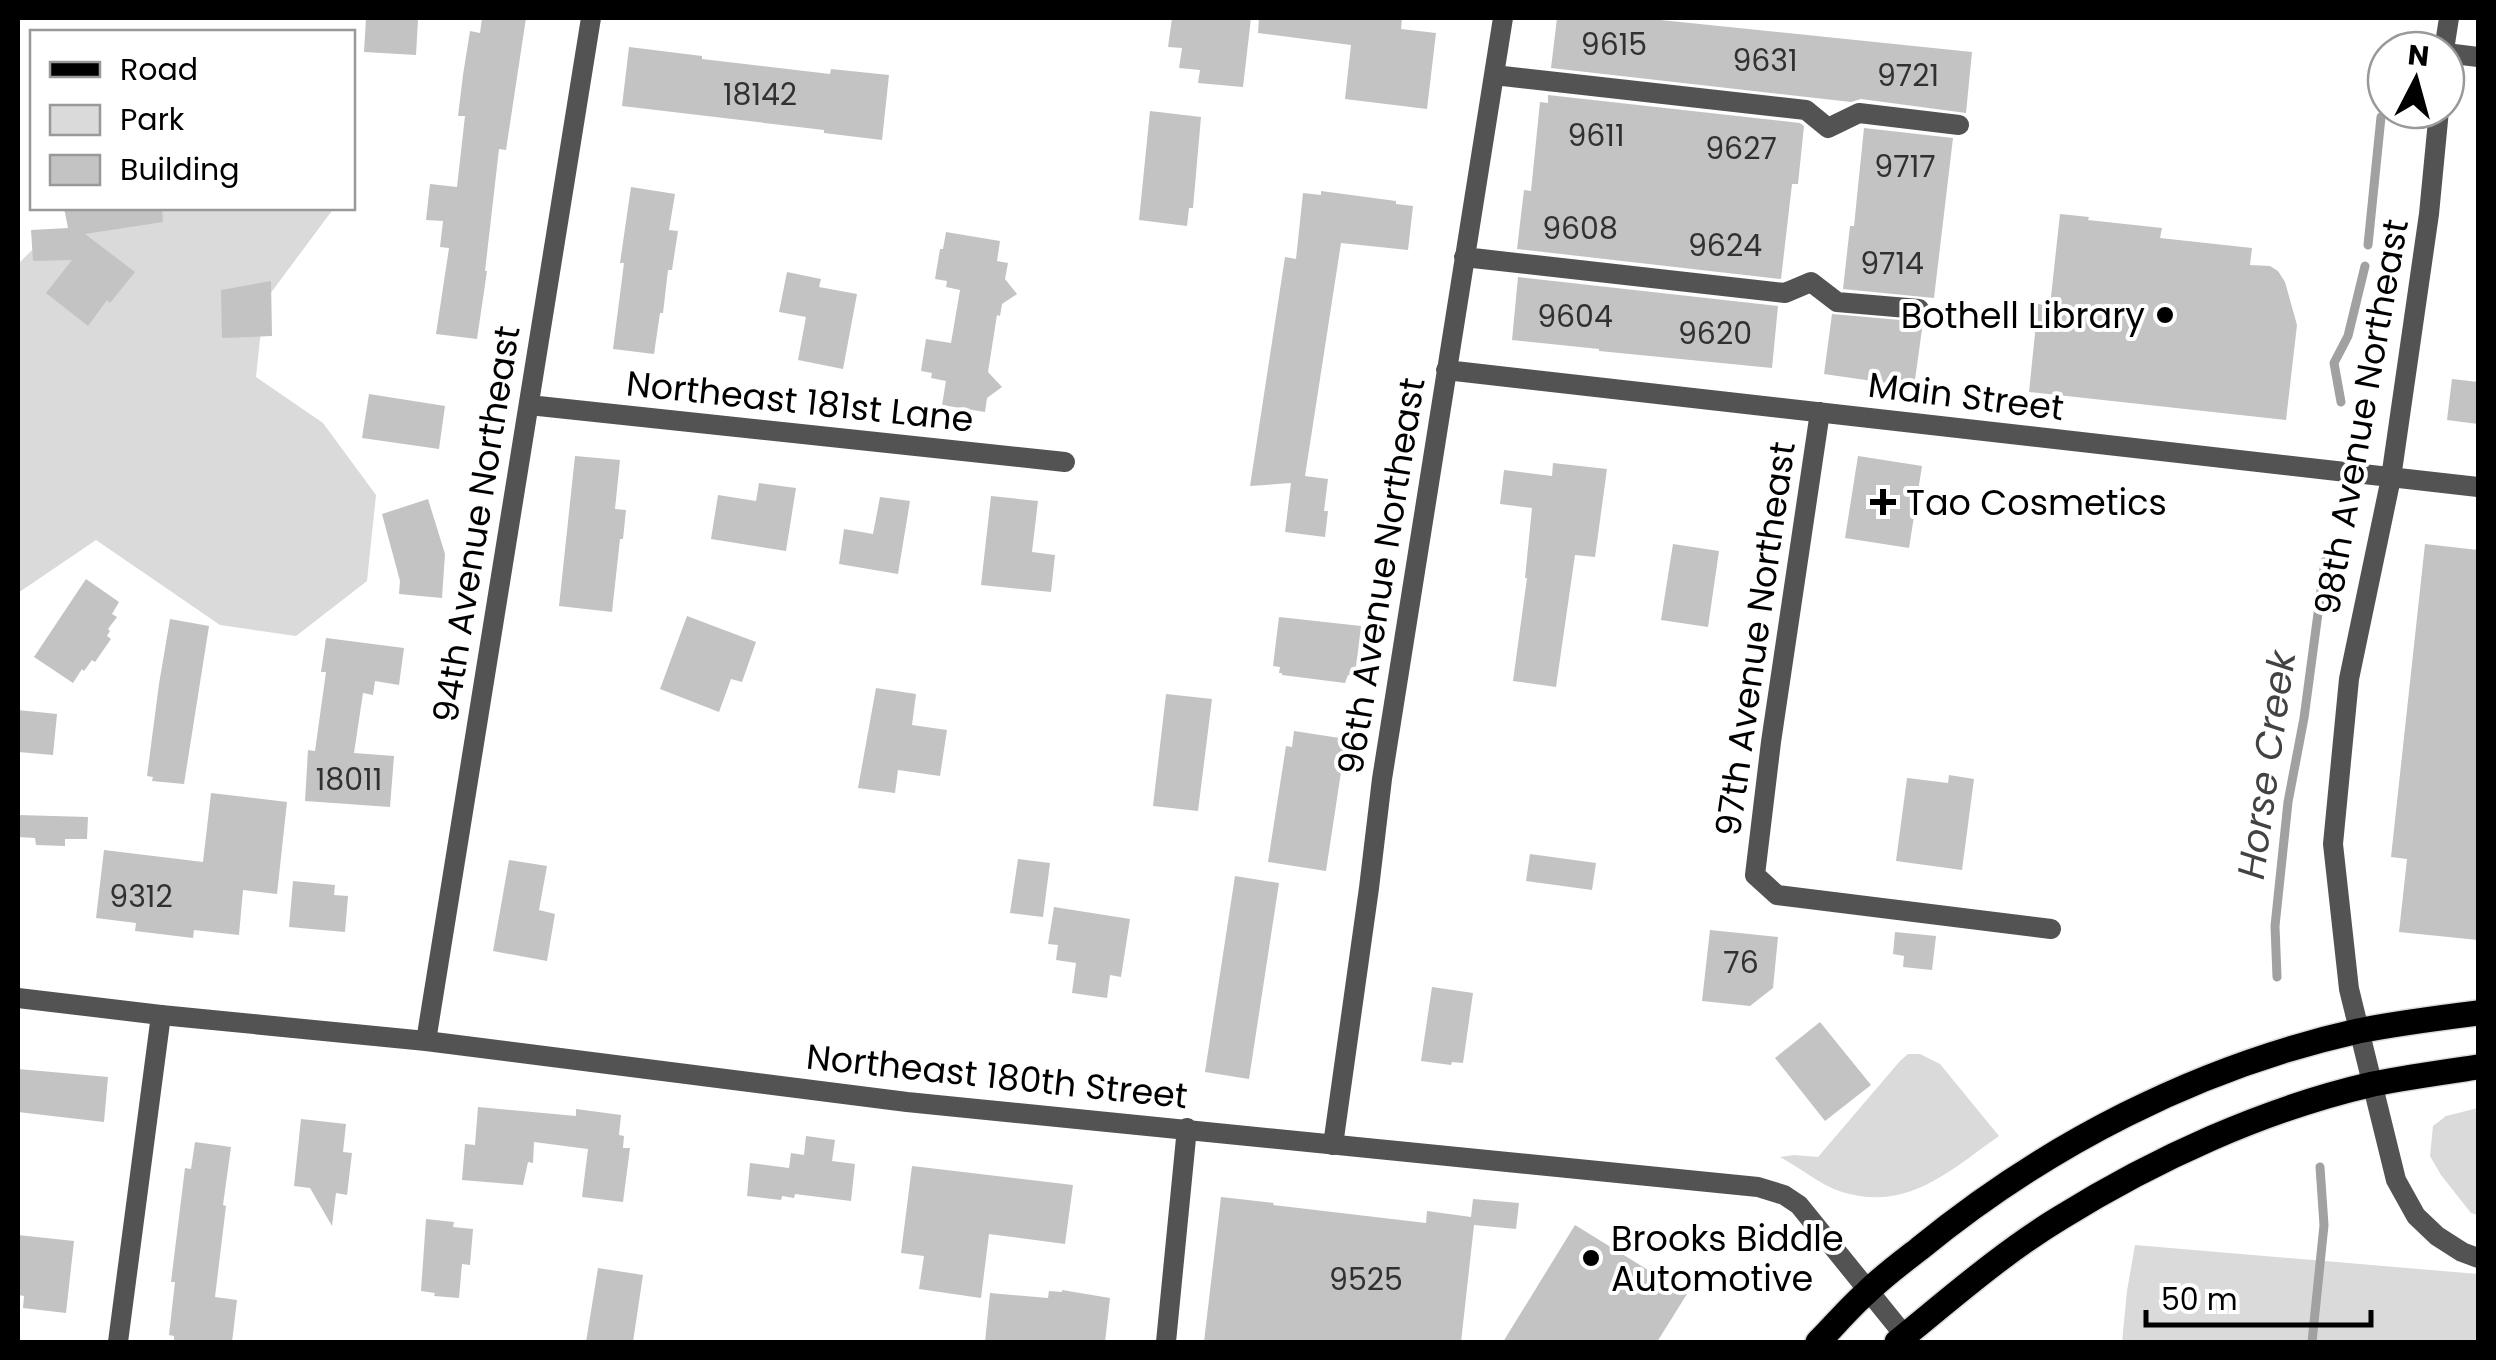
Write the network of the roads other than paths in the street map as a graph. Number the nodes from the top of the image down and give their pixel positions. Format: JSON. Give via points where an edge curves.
{"nodes":[{"id":1,"x":591,"y":18,"type":"edge"},
{"id":2,"x":1503,"y":18,"type":"edge"},
{"id":3,"x":1494,"y":75,"type":"junction"},
{"id":4,"x":1958,"y":124,"type":"dead end"},
{"id":5,"x":2437,"y":130,"type":"edge"},
{"id":6,"x":1464,"y":257,"type":"junction"},
{"id":7,"x":1919,"y":310,"type":"dead end"},
{"id":8,"x":1446,"y":370,"type":"junction"},
{"id":9,"x":528,"y":405,"type":"junction"},
{"id":10,"x":1820,"y":412,"type":"junction"},
{"id":11,"x":1065,"y":462,"type":"dead end"},
{"id":12,"x":2391,"y":478,"type":"junction"},
{"id":13,"x":2478,"y":487,"type":"edge"},
{"id":14,"x":2051,"y":929,"type":"dead end"},
{"id":15,"x":18,"y":998,"type":"edge"},
{"id":16,"x":2478,"y":1013,"type":"edge"},
{"id":17,"x":161,"y":1015,"type":"junction"},
{"id":18,"x":2359,"y":1031,"type":"junction"},
{"id":19,"x":426,"y":1041,"type":"junction"},
{"id":20,"x":2478,"y":1067,"type":"edge"},
{"id":21,"x":2373,"y":1084,"type":"junction"},
{"id":22,"x":1187,"y":1128,"type":"junction"},
{"id":23,"x":1333,"y":1145,"type":"junction"},
{"id":24,"x":2478,"y":1258,"type":"edge"},
{"id":25,"x":1867,"y":1291,"type":"junction"},
{"id":26,"x":1901,"y":1339,"type":"edge"},
{"id":27,"x":118,"y":1342,"type":"edge"},
{"id":28,"x":1166,"y":1342,"type":"edge"},
{"id":29,"x":1818,"y":1342,"type":"edge"}],
"edges":[{"from":1,"to":9,"type":"street","name":"94th Avenue Northeast"},
{"from":2,"to":3,"type":"street","name":"96th Avenue Northeast"},
{"from":3,"to":4,"type":"street","via":[[1806,110],[1828,128],[1859,113]]},
{"from":3,"to":6,"type":"street","name":"96th Avenue Northeast"},
{"from":5,"to":12,"type":"street","name":"98th Avenue Northeast"},
{"from":6,"to":7,"type":"street","via":[[1785,293],[1811,282],[1837,302]]},
{"from":6,"to":8,"type":"street","name":"96th Avenue Northeast"},
{"from":8,"to":10,"type":"street","name":"Main Street"},
{"from":8,"to":23,"type":"street","name":"96th Avenue Northeast"},
{"from":9,"to":11,"type":"street","name":"Northeast 181st Lane"},
{"from":9,"to":19,"type":"street","name":"94th Avenue Northeast"},
{"from":10,"to":12,"type":"street","name":"Main Street"},
{"from":10,"to":14,"type":"street","name":"97th Avenue Northeast","via":[[1755,876],[1777,895]]},
{"from":12,"to":13,"type":"street","name":"Main Street"},
{"from":12,"to":18,"type":"street","name":"98th Avenue Northeast","via":[[2348,679],[2333,844]]},
{"from":15,"to":17,"type":"street","name":"Northeast 180th Street"},
{"from":16,"to":18,"type":"main road"},
{"from":17,"to":19,"type":"street","name":"Northeast 180th Street"},
{"from":17,"to":27,"type":"street"},
{"from":18,"to":21,"type":"street"},
{"from":18,"to":25,"type":"main road","via":[[2250,1062],[2148,1102],[1956,1218]]},
{"from":19,"to":22,"type":"street","name":"Northeast 180th Street","via":[[907,1102]]},
{"from":20,"to":21,"type":"main road"},
{"from":21,"to":24,"type":"street","via":[[2403,1196],[2437,1236]]},
{"from":21,"to":26,"type":"main road","via":[[2238,1128],[2134,1176],[2058,1219]]},
{"from":22,"to":23,"type":"street","name":"Northeast 180th Street"},
{"from":22,"to":28,"type":"street"},
{"from":23,"to":25,"type":"street","name":"Northeast 180th Street","via":[[1758,1187],[1798,1204]]},
{"from":25,"to":26,"type":"street","name":"Northeast 180th Street"},
{"from":25,"to":29,"type":"main road"}]}
